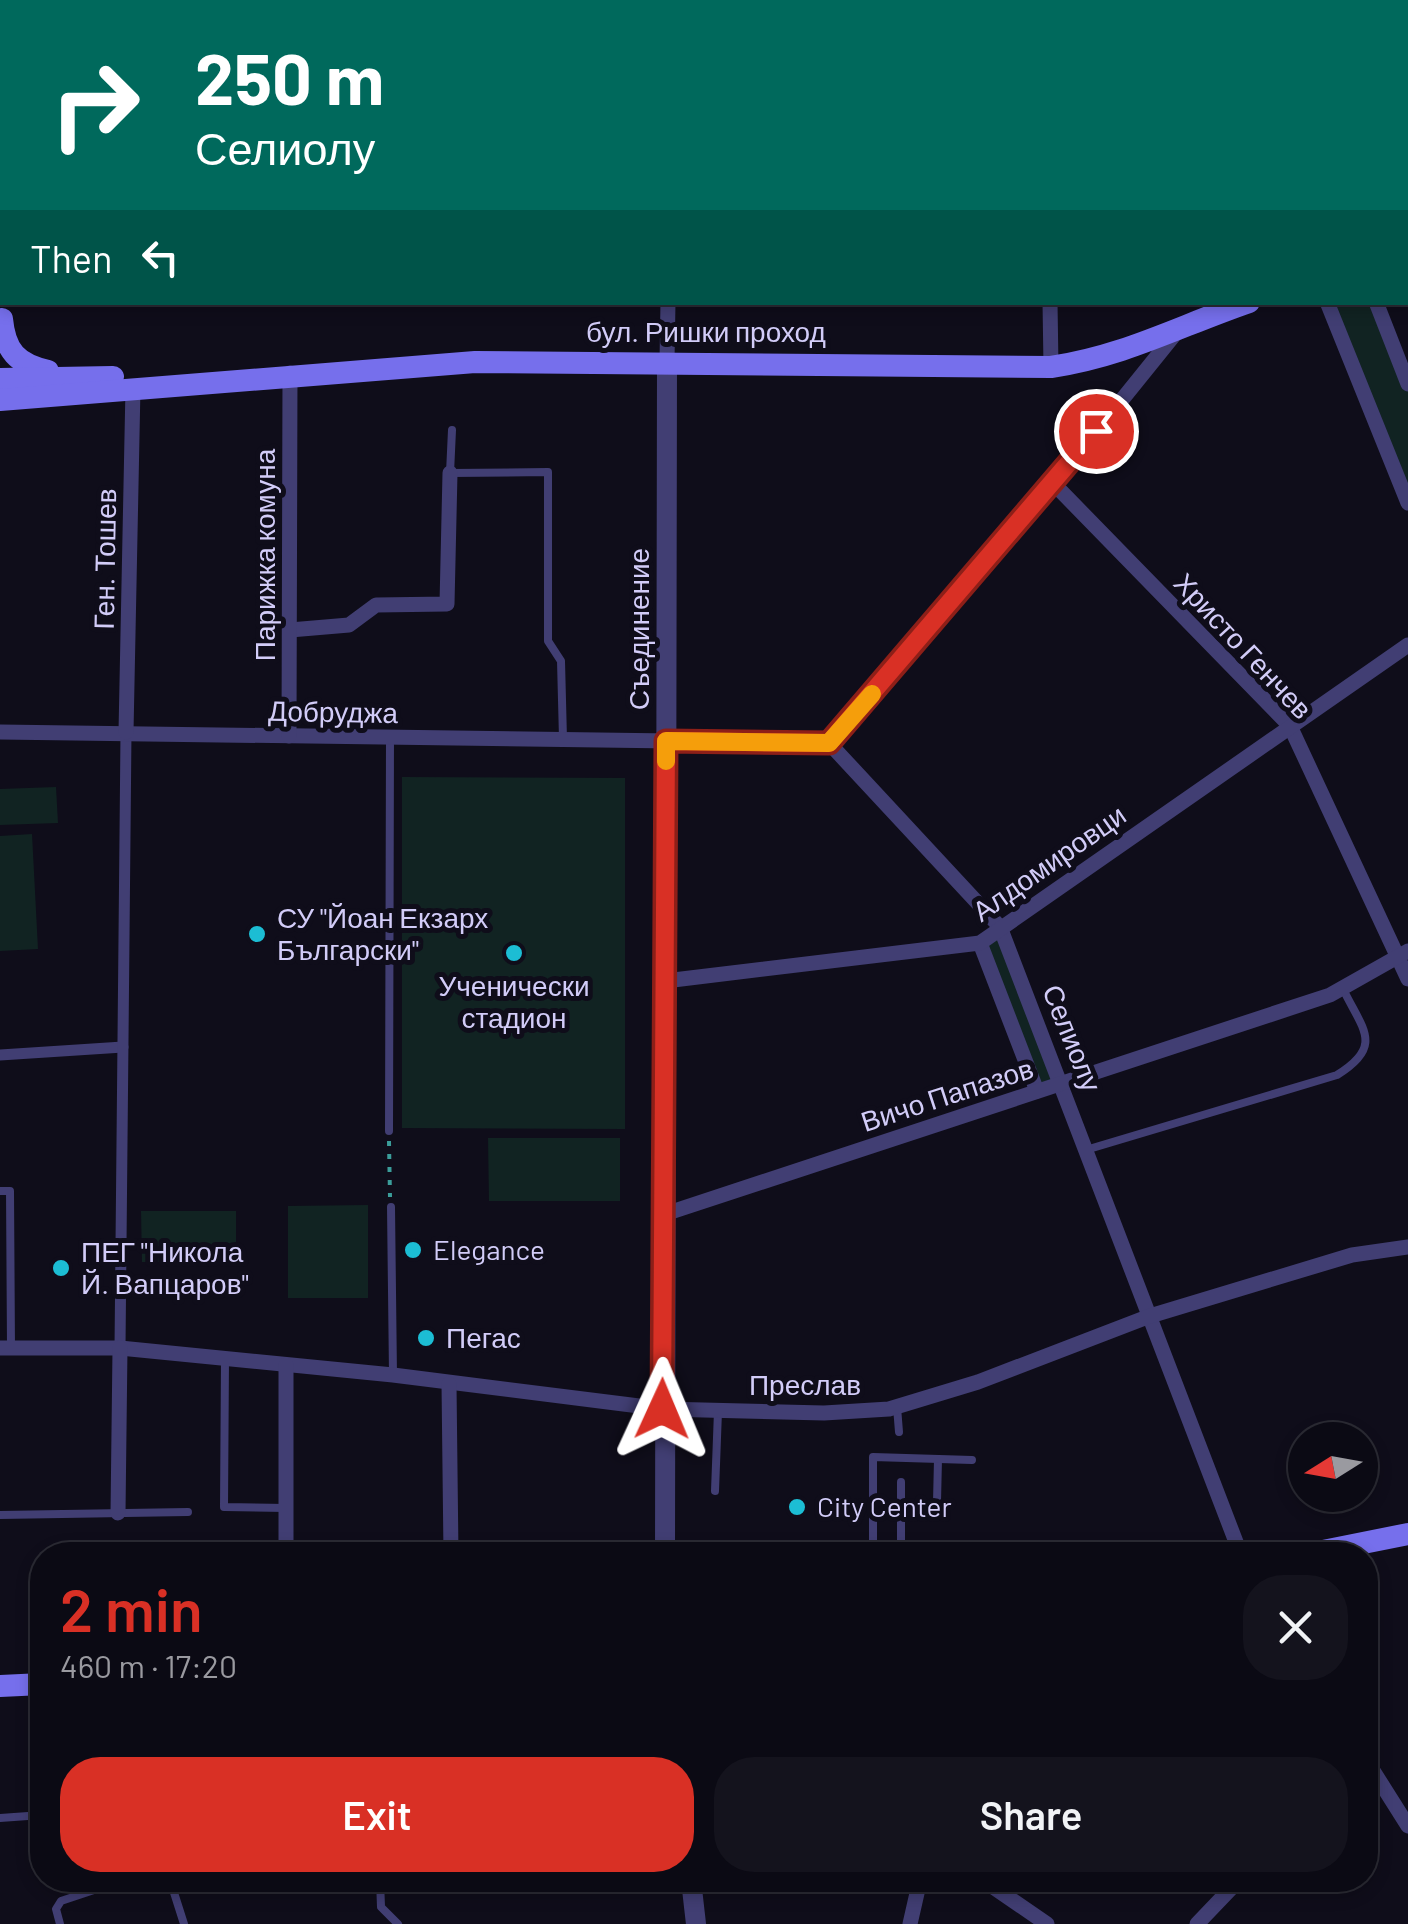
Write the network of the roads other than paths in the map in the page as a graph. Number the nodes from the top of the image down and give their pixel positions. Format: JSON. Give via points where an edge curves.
{"nodes":[{"id":1,"x":668,"y":305,"type":"edge"},
{"id":2,"x":1050,"y":305,"type":"edge"},
{"id":3,"x":1200,"y":305,"type":"edge"},
{"id":4,"x":1239,"y":305,"type":"edge"},
{"id":5,"x":1327,"y":305,"type":"edge"},
{"id":6,"x":1377,"y":305,"type":"edge"},
{"id":7,"x":3,"y":315,"type":"edge"},
{"id":8,"x":1182,"y":325,"type":"junction"},
{"id":9,"x":667,"y":361,"type":"junction"},
{"id":10,"x":1051,"y":366,"type":"junction"},
{"id":11,"x":290,"y":374,"type":"junction"},
{"id":12,"x":71,"y":376,"type":"junction"},
{"id":13,"x":0,"y":379,"type":"edge"},
{"id":14,"x":222,"y":379,"type":"junction"},
{"id":15,"x":1408,"y":384,"type":"edge"},
{"id":16,"x":133,"y":387,"type":"junction"},
{"id":17,"x":0,"y":400,"type":"edge"},
{"id":18,"x":452,"y":430,"type":"dead end"},
{"id":19,"x":450,"y":473,"type":"junction"},
{"id":20,"x":1054,"y":484,"type":"junction"},
{"id":21,"x":1408,"y":503,"type":"edge"},
{"id":22,"x":290,"y":630,"type":"junction"},
{"id":23,"x":1408,"y":645,"type":"edge"},
{"id":24,"x":1290,"y":726,"type":"junction"},
{"id":25,"x":0,"y":732,"type":"edge"},
{"id":26,"x":126,"y":732,"type":"junction"},
{"id":27,"x":288,"y":736,"type":"junction"},
{"id":28,"x":390,"y":738,"type":"junction"},
{"id":29,"x":563,"y":739,"type":"junction"},
{"id":30,"x":666,"y":741,"type":"junction"},
{"id":31,"x":829,"y":743,"type":"junction"},
{"id":32,"x":1000,"y":927,"type":"junction"},
{"id":33,"x":980,"y":942,"type":"junction"},
{"id":34,"x":1403,"y":954,"type":"edge"},
{"id":35,"x":1408,"y":978,"type":"edge"},
{"id":36,"x":666,"y":981,"type":"junction"},
{"id":37,"x":1342,"y":988,"type":"junction"},
{"id":38,"x":123,"y":1047,"type":"junction"},
{"id":39,"x":0,"y":1054,"type":"edge"},
{"id":40,"x":1064,"y":1083,"type":"junction"},
{"id":41,"x":1037,"y":1091,"type":"junction"},
{"id":42,"x":389,"y":1131,"type":"road end"},
{"id":43,"x":1089,"y":1150,"type":"junction"},
{"id":44,"x":0,"y":1191,"type":"edge"},
{"id":45,"x":390,"y":1206,"type":"road end"},
{"id":46,"x":665,"y":1214,"type":"junction"},
{"id":47,"x":1408,"y":1247,"type":"edge"},
{"id":48,"x":1150,"y":1316,"type":"junction"},
{"id":49,"x":5,"y":1348,"type":"edge"},
{"id":50,"x":120,"y":1348,"type":"junction"},
{"id":51,"x":225,"y":1359,"type":"junction"},
{"id":52,"x":286,"y":1365,"type":"junction"},
{"id":53,"x":392,"y":1375,"type":"junction"},
{"id":54,"x":450,"y":1384,"type":"junction"},
{"id":55,"x":898,"y":1407,"type":"junction"},
{"id":56,"x":662,"y":1409,"type":"junction"},
{"id":57,"x":718,"y":1410,"type":"junction"},
{"id":58,"x":899,"y":1432,"type":"dead end"},
{"id":59,"x":938,"y":1458,"type":"junction"},
{"id":60,"x":972,"y":1460,"type":"dead end"},
{"id":61,"x":901,"y":1482,"type":"dead end"},
{"id":62,"x":715,"y":1492,"type":"dead end"},
{"id":63,"x":286,"y":1508,"type":"junction"},
{"id":64,"x":188,"y":1512,"type":"dead end"},
{"id":65,"x":118,"y":1513,"type":"junction"},
{"id":66,"x":0,"y":1515,"type":"edge"},
{"id":67,"x":901,"y":1515,"type":"junction"},
{"id":68,"x":1408,"y":1534,"type":"edge"},
{"id":69,"x":286,"y":1542,"type":"edge"},
{"id":70,"x":450,"y":1542,"type":"edge"},
{"id":71,"x":665,"y":1542,"type":"edge"},
{"id":72,"x":873,"y":1542,"type":"edge"},
{"id":73,"x":901,"y":1542,"type":"edge"},
{"id":74,"x":1236,"y":1542,"type":"edge"},
{"id":75,"x":1368,"y":1542,"type":"edge"},
{"id":76,"x":30,"y":1685,"type":"edge"},
{"id":77,"x":0,"y":1686,"type":"edge"},
{"id":78,"x":1378,"y":1779,"type":"edge"},
{"id":79,"x":30,"y":1816,"type":"edge"},
{"id":80,"x":0,"y":1818,"type":"edge"},
{"id":81,"x":1408,"y":1826,"type":"edge"},
{"id":82,"x":89,"y":1892,"type":"edge"},
{"id":83,"x":174,"y":1892,"type":"edge"},
{"id":84,"x":380,"y":1892,"type":"edge"},
{"id":85,"x":692,"y":1892,"type":"edge"},
{"id":86,"x":917,"y":1892,"type":"edge"},
{"id":87,"x":1001,"y":1892,"type":"edge"},
{"id":88,"x":1227,"y":1892,"type":"edge"},
{"id":89,"x":60,"y":1924,"type":"edge"},
{"id":90,"x":184,"y":1924,"type":"edge"},
{"id":91,"x":398,"y":1924,"type":"edge"},
{"id":92,"x":696,"y":1924,"type":"edge"},
{"id":93,"x":910,"y":1924,"type":"edge"},
{"id":94,"x":1048,"y":1924,"type":"edge"},
{"id":95,"x":1197,"y":1924,"type":"edge"}],
"edges":[{"from":1,"to":9,"type":"street","name":"Съединение"},
{"from":2,"to":10,"type":"street"},
{"from":3,"to":8,"type":"main road","name":"бул. Ришки проход"},
{"from":4,"to":8,"type":"main road","name":"бул. Ришки проход"},
{"from":5,"to":21,"type":"street"},
{"from":6,"to":15,"type":"street"},
{"from":7,"to":12,"type":"main road","via":[[5,341],[20,362]]},
{"from":8,"to":10,"type":"main road","name":"бул. Ришки проход","via":[[1128,352]]},
{"from":8,"to":20,"type":"street"},
{"from":9,"to":10,"type":"main road","name":"бул. Ришки проход"},
{"from":9,"to":11,"type":"main road","name":"бул. Ришки проход","via":[[475,362]]},
{"from":9,"to":30,"type":"street","name":"Съединение"},
{"from":11,"to":14,"type":"main road","name":"бул. Ришки проход"},
{"from":11,"to":22,"type":"street","name":"Парижка комуна"},
{"from":12,"to":13,"type":"main road","name":"бул. Ришки проход"},
{"from":12,"to":14,"type":"main road","name":"бул. Ришки проход"},
{"from":14,"to":16,"type":"main road","name":"бул. Ришки проход"},
{"from":16,"to":17,"type":"main road","name":"бул. Ришки проход"},
{"from":16,"to":26,"type":"street","name":"Ген. Тошев"},
{"from":18,"to":19,"type":"lane"},
{"from":19,"to":22,"type":"street","via":[[447,604],[376,605],[349,626]]},
{"from":19,"to":29,"type":"lane","via":[[548,472],[548,641],[561,661]]},
{"from":20,"to":24,"type":"street","name":"Христо Генчев"},
{"from":20,"to":31,"type":"street"},
{"from":22,"to":27,"type":"street","name":"Парижка комуна"},
{"from":23,"to":24,"type":"street","name":"Алдомировци"},
{"from":24,"to":32,"type":"street","name":"Алдомировци"},
{"from":24,"to":34,"type":"street","name":"Христо Генчев"},
{"from":25,"to":26,"type":"street","name":"Добруджа"},
{"from":26,"to":27,"type":"street","name":"Добруджа"},
{"from":26,"to":38,"type":"street"},
{"from":27,"to":28,"type":"street","name":"Добруджа"},
{"from":28,"to":29,"type":"street","name":"Добруджа"},
{"from":28,"to":42,"type":"lane"},
{"from":29,"to":30,"type":"street","name":"Добруджа"},
{"from":30,"to":31,"type":"street"},
{"from":30,"to":36,"type":"street","name":"Съединение"},
{"from":31,"to":32,"type":"street","name":"Селиолу"},
{"from":32,"to":33,"type":"street","name":"Алдомировци"},
{"from":32,"to":40,"type":"street","name":"Селиолу"},
{"from":33,"to":36,"type":"street","name":"Алдомировци"},
{"from":33,"to":41,"type":"street"},
{"from":34,"to":35,"type":"street","name":"Христо Генчев"},
{"from":34,"to":37,"type":"street","name":"Вичо Папазов"},
{"from":36,"to":46,"type":"street","name":"Съединение"},
{"from":37,"to":40,"type":"street","name":"Вичо Папазов"},
{"from":37,"to":43,"type":"lane","via":[[1368,1046],[1362,1060],[1337,1075]]},
{"from":38,"to":39,"type":"street"},
{"from":38,"to":50,"type":"street"},
{"from":40,"to":41,"type":"street","name":"Вичо Папазов"},
{"from":40,"to":43,"type":"street","name":"Селиолу"},
{"from":41,"to":46,"type":"street","name":"Вичо Папазов"},
{"from":43,"to":48,"type":"street","name":"Селиолу"},
{"from":44,"to":49,"type":"lane","via":[[10,1191]]},
{"from":45,"to":53,"type":"lane"},
{"from":46,"to":56,"type":"street","name":"Съединение"},
{"from":47,"to":48,"type":"street","name":"Преслав","via":[[1352,1255]]},
{"from":48,"to":55,"type":"street","name":"Преслав"},
{"from":48,"to":74,"type":"street","name":"Селиолу"},
{"from":49,"to":50,"type":"street","name":"Преслав"},
{"from":50,"to":51,"type":"street","name":"Преслав"},
{"from":50,"to":65,"type":"street"},
{"from":51,"to":52,"type":"street","name":"Преслав"},
{"from":51,"to":63,"type":"lane","via":[[224,1507]]},
{"from":52,"to":53,"type":"street","name":"Преслав"},
{"from":52,"to":63,"type":"street"},
{"from":53,"to":54,"type":"street","name":"Преслав"},
{"from":54,"to":56,"type":"street","name":"Преслав"},
{"from":54,"to":70,"type":"street"},
{"from":55,"to":57,"type":"street","name":"Преслав"},
{"from":55,"to":58,"type":"lane"},
{"from":56,"to":57,"type":"street","name":"Преслав"},
{"from":56,"to":71,"type":"street","name":"Съединение"},
{"from":57,"to":62,"type":"lane"},
{"from":59,"to":60,"type":"lane"},
{"from":59,"to":67,"type":"lane","via":[[937,1502],[926,1515]]},
{"from":59,"to":72,"type":"lane","via":[[874,1457]]},
{"from":61,"to":67,"type":"lane"},
{"from":63,"to":69,"type":"street"},
{"from":64,"to":65,"type":"lane"},
{"from":65,"to":66,"type":"lane"},
{"from":67,"to":73,"type":"lane"},
{"from":68,"to":75,"type":"main road"},
{"from":76,"to":77,"type":"main road"},
{"from":78,"to":81,"type":"street"},
{"from":79,"to":80,"type":"lane"},
{"from":82,"to":89,"type":"lane","via":[[62,1901],[56,1909]]},
{"from":83,"to":90,"type":"lane"},
{"from":84,"to":91,"type":"lane","via":[[381,1906]]},
{"from":85,"to":92,"type":"street"},
{"from":86,"to":93,"type":"street"},
{"from":87,"to":94,"type":"street"},
{"from":88,"to":95,"type":"street"}]}
